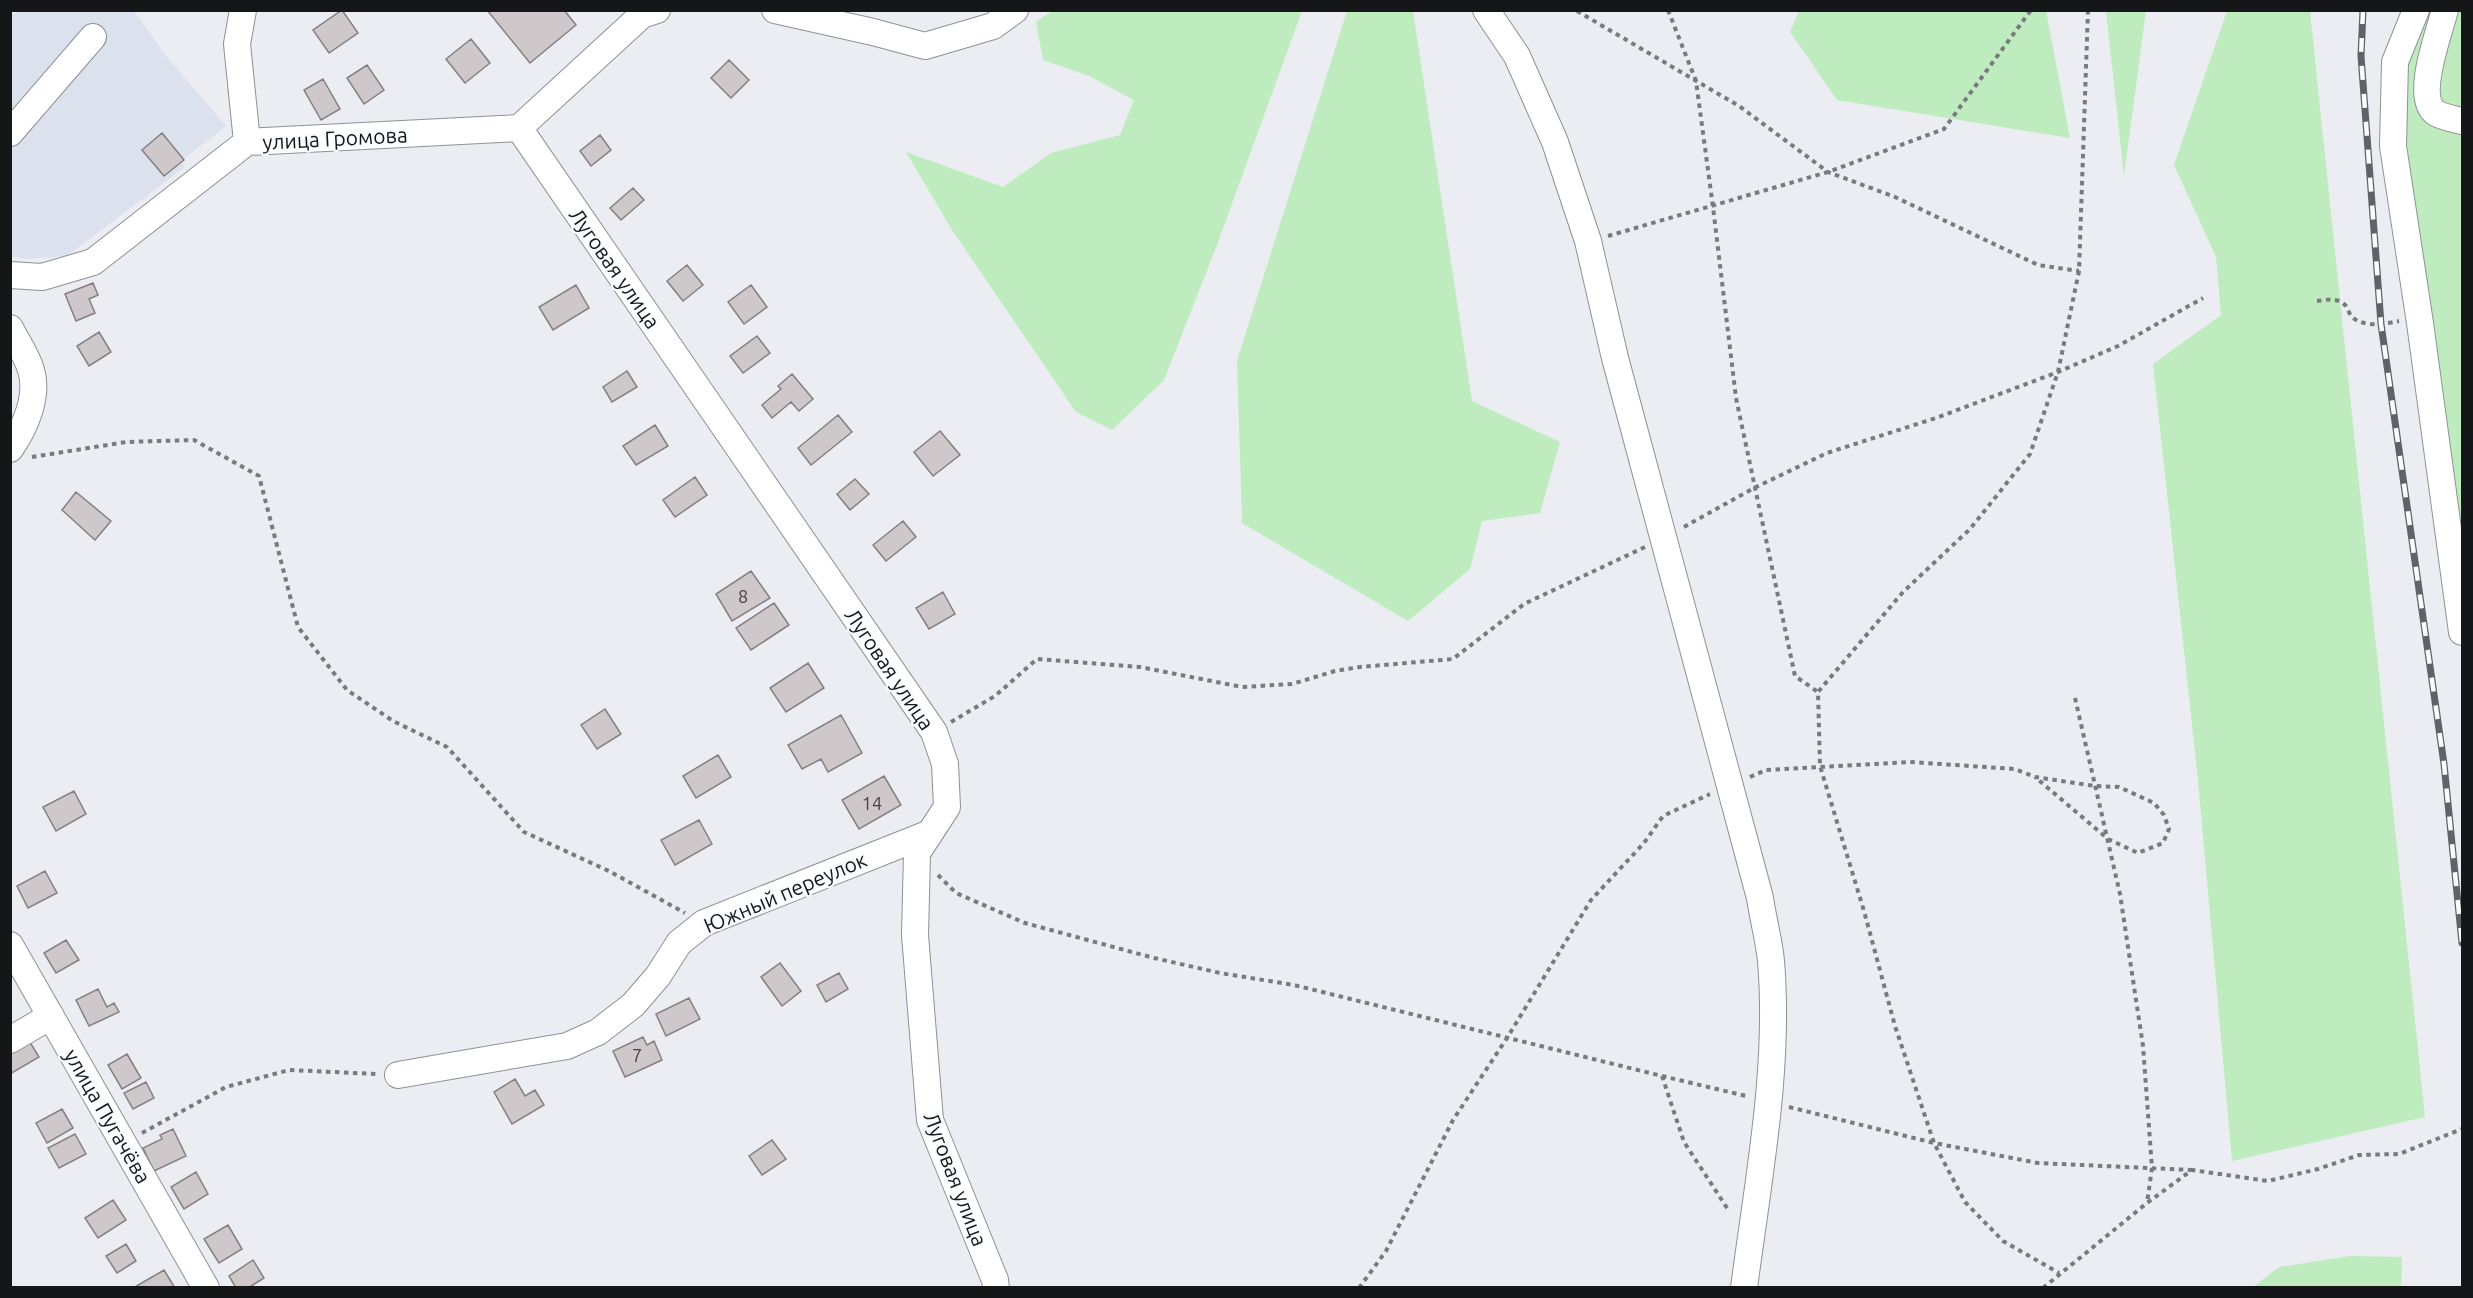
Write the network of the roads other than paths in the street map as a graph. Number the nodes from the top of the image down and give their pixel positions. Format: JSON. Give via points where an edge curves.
{"nodes":[{"id":1,"x":243,"y":10,"type":"edge"},
{"id":2,"x":657,"y":10,"type":"edge"},
{"id":3,"x":776,"y":10,"type":"edge"},
{"id":4,"x":857,"y":10,"type":"edge"},
{"id":5,"x":1015,"y":10,"type":"edge"},
{"id":6,"x":1486,"y":10,"type":"edge"},
{"id":7,"x":2416,"y":10,"type":"edge"},
{"id":8,"x":2437,"y":10,"type":"edge"},
{"id":9,"x":2445,"y":10,"type":"edge"},
{"id":10,"x":873,"y":32,"type":"junction"},
{"id":11,"x":93,"y":37,"type":"dead end"},
{"id":12,"x":2394,"y":88,"type":"junction"},
{"id":13,"x":2463,"y":122,"type":"edge"},
{"id":14,"x":519,"y":128,"type":"junction"},
{"id":15,"x":10,"y":133,"type":"edge"},
{"id":16,"x":247,"y":142,"type":"junction"},
{"id":17,"x":10,"y":275,"type":"edge"},
{"id":18,"x":10,"y":328,"type":"edge"},
{"id":19,"x":16,"y":454,"type":"edge"},
{"id":20,"x":2463,"y":632,"type":"edge"},
{"id":21,"x":923,"y":843,"type":"junction"},
{"id":22,"x":10,"y":945,"type":"edge"},
{"id":23,"x":51,"y":1016,"type":"junction"},
{"id":24,"x":10,"y":1040,"type":"edge"},
{"id":25,"x":398,"y":1075,"type":"road end"},
{"id":26,"x":206,"y":1287,"type":"edge"},
{"id":27,"x":996,"y":1287,"type":"edge"},
{"id":28,"x":1744,"y":1287,"type":"edge"}],
"edges":[{"from":1,"to":16,"type":"street","via":[[237,44]]},
{"from":2,"to":14,"type":"street","via":[[642,15]]},
{"from":3,"to":10,"type":"street"},
{"from":4,"to":10,"type":"street"},
{"from":5,"to":10,"type":"street","via":[[993,26],[925,46]]},
{"from":6,"to":28,"type":"street","via":[[1517,56],[1555,142],[1588,241],[1615,358],[1760,898],[1771,960],[1773,1041]]},
{"from":7,"to":12,"type":"street","via":[[2395,62]]},
{"from":8,"to":12,"type":"street","via":[[2407,56]]},
{"from":9,"to":13,"type":"street","via":[[2426,85],[2426,101],[2436,113]]},
{"from":11,"to":15,"type":"street"},
{"from":12,"to":20,"type":"street","via":[[2393,146]]},
{"from":14,"to":16,"type":"street","name":"улица Громова"},
{"from":14,"to":21,"type":"street","name":"Луговая улица","via":[[934,732],[945,764],[946,807]]},
{"from":16,"to":17,"type":"street","name":"улица Громова","via":[[93,262],[42,277]]},
{"from":18,"to":19,"type":"street","via":[[32,371],[32,399]]},
{"from":21,"to":25,"type":"street","name":"Южный переулок","via":[[704,923],[679,943],[633,1005],[598,1032],[567,1046]]},
{"from":21,"to":27,"type":"street","name":"Луговая улица","via":[[915,935],[930,1120]]},
{"from":22,"to":23,"type":"street","name":"улица Пугачёва"},
{"from":23,"to":24,"type":"street"},
{"from":23,"to":26,"type":"street","name":"улица Пугачёва"}]}
